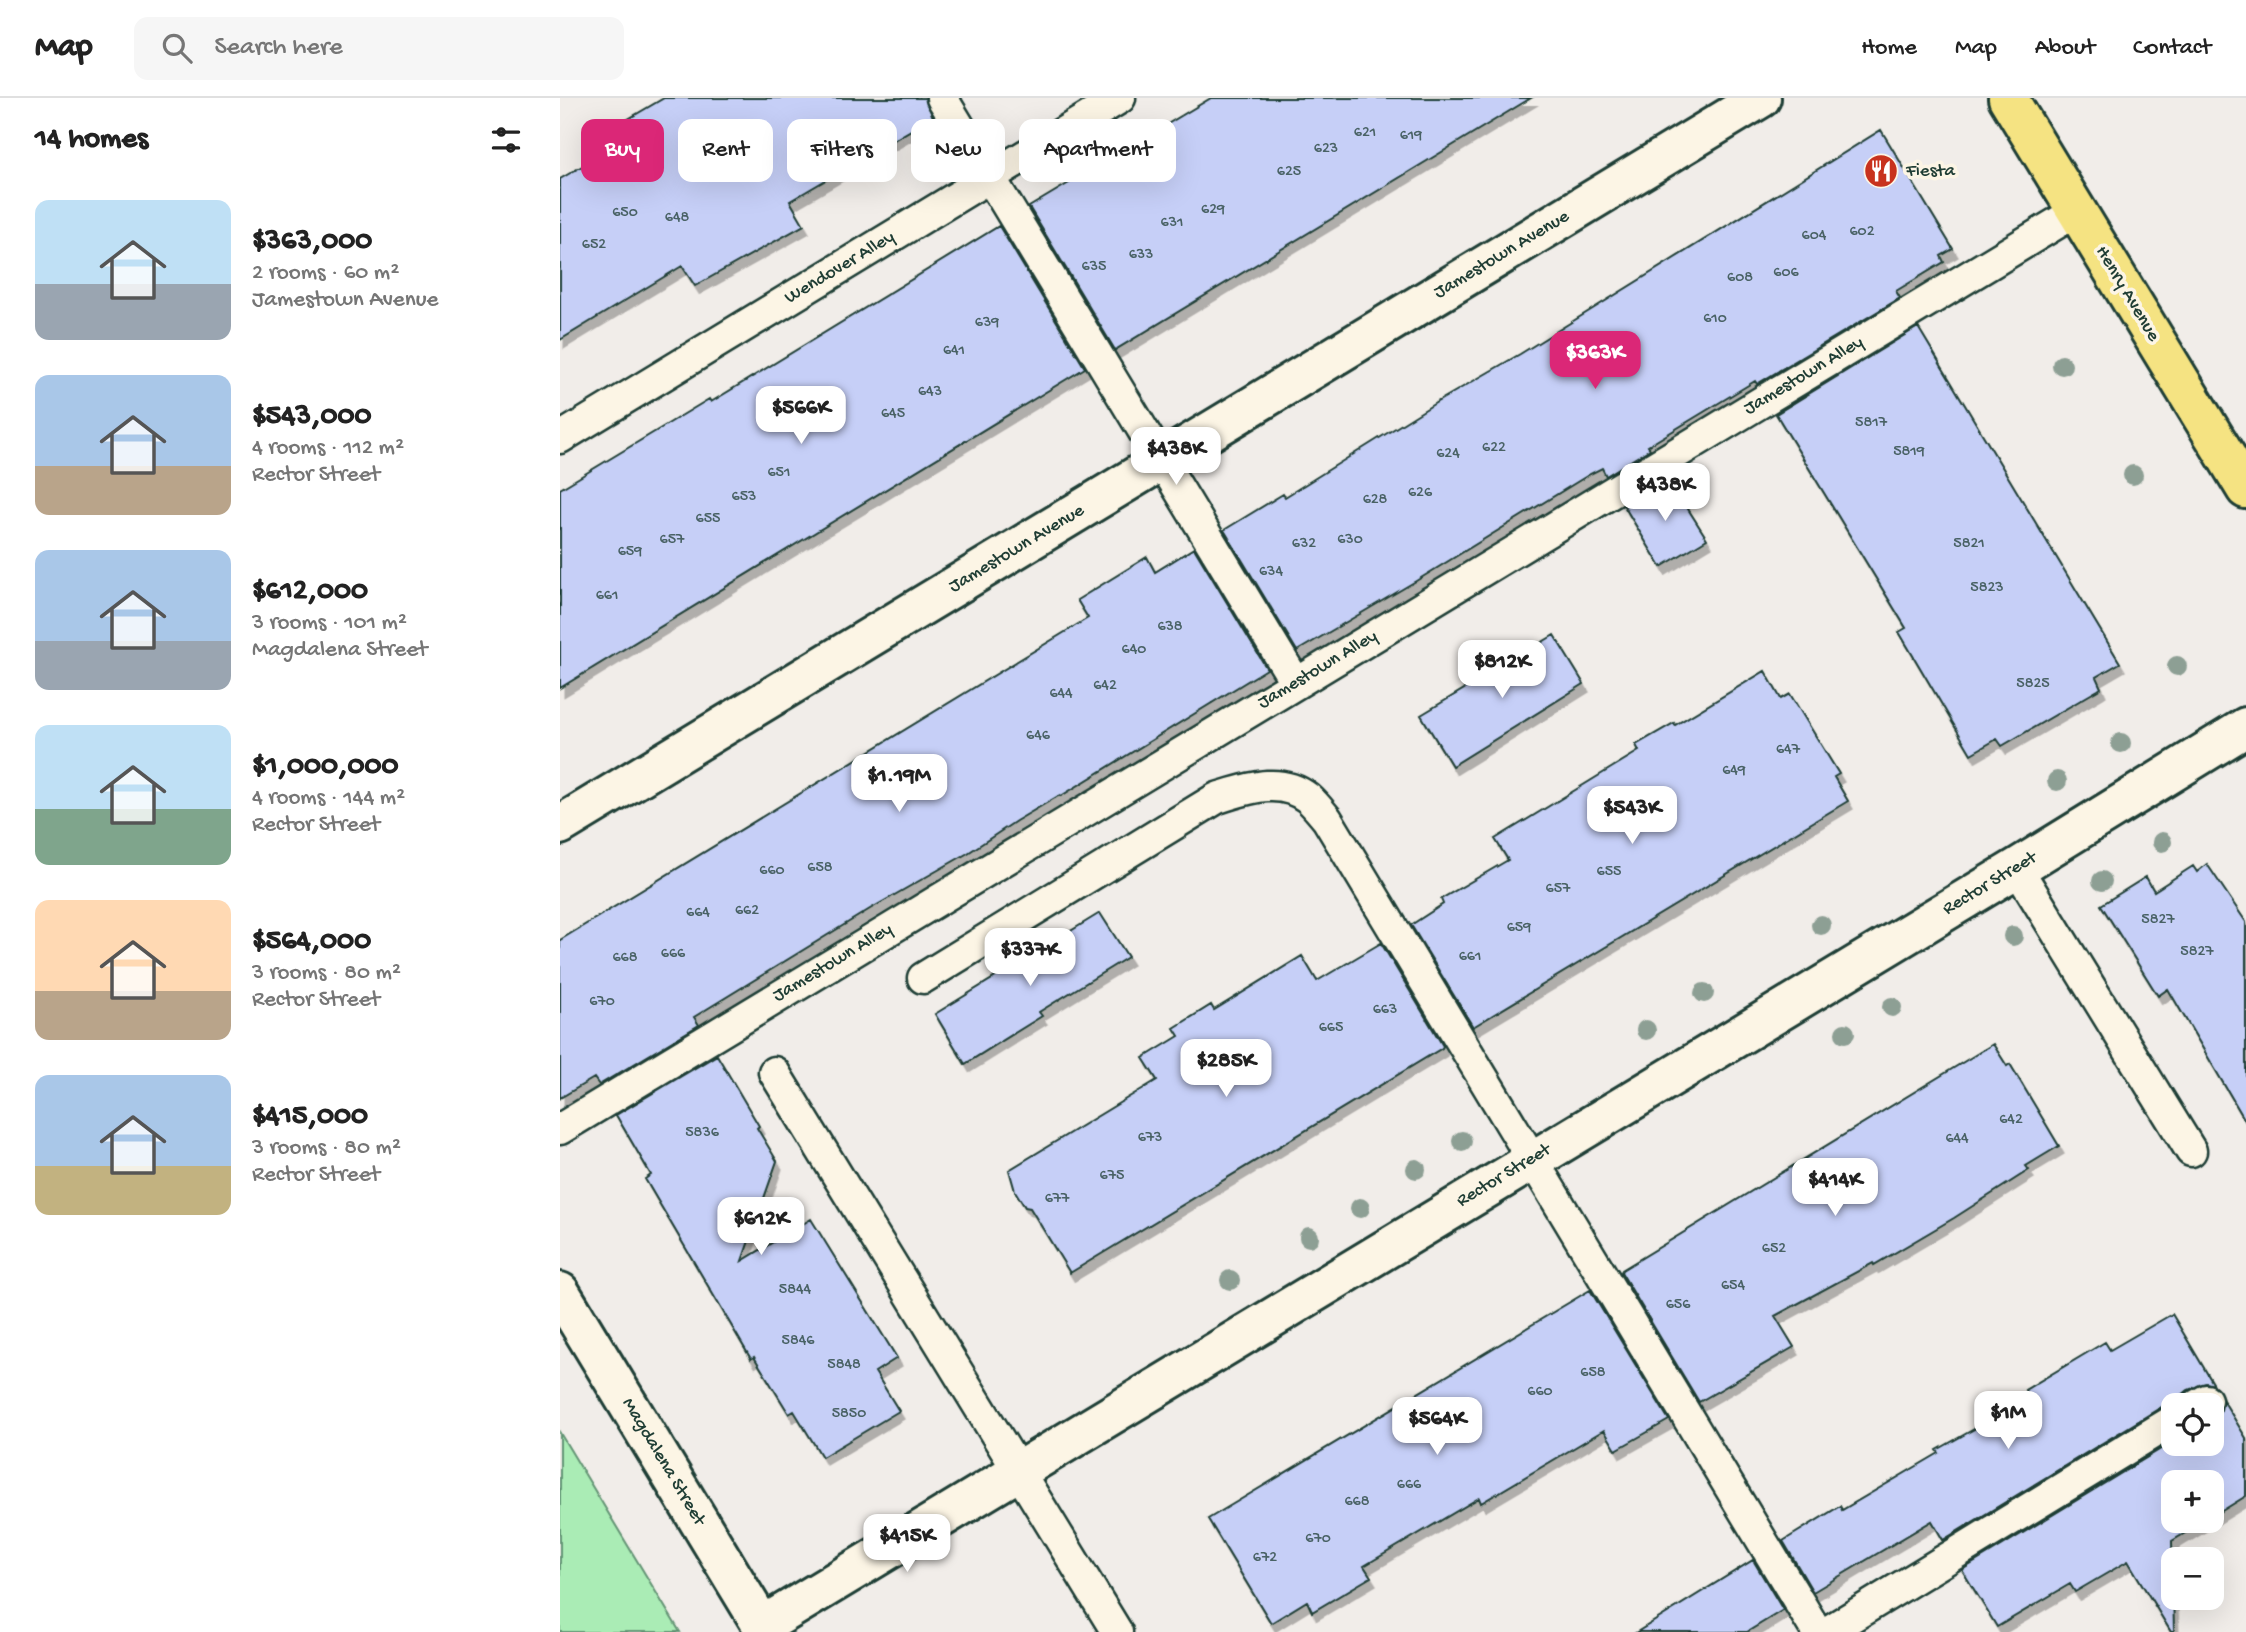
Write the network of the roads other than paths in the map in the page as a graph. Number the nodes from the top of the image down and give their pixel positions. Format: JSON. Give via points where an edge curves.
{"nodes":[{"id":1,"x":942,"y":98,"type":"edge"},
{"id":2,"x":1120,"y":98,"type":"edge"},
{"id":3,"x":1762,"y":98,"type":"edge"},
{"id":4,"x":2008,"y":98,"type":"edge"},
{"id":5,"x":954,"y":119,"type":"edge"},
{"id":6,"x":1005,"y":168,"type":"edge"},
{"id":7,"x":982,"y":182,"type":"edge"},
{"id":8,"x":991,"y":182,"type":"edge"},
{"id":9,"x":2077,"y":211,"type":"junction"},
{"id":10,"x":560,"y":438,"type":"edge"},
{"id":11,"x":1163,"y":461,"type":"junction"},
{"id":12,"x":2246,"y":489,"type":"edge"},
{"id":13,"x":1296,"y":683,"type":"junction"},
{"id":14,"x":2246,"y":727,"type":"edge"},
{"id":15,"x":560,"y":825,"type":"edge"},
{"id":16,"x":2017,"y":868,"type":"junction"},
{"id":17,"x":923,"y":978,"type":"dead end"},
{"id":18,"x":774,"y":1072,"type":"dead end"},
{"id":19,"x":560,"y":1129,"type":"edge"},
{"id":20,"x":2192,"y":1150,"type":"dead end"},
{"id":21,"x":1532,"y":1159,"type":"junction"},
{"id":22,"x":560,"y":1292,"type":"edge"},
{"id":23,"x":2161,"y":1428,"type":"edge"},
{"id":24,"x":1020,"y":1471,"type":"junction"},
{"id":25,"x":764,"y":1629,"type":"edge"},
{"id":26,"x":1117,"y":1632,"type":"edge"},
{"id":27,"x":1817,"y":1632,"type":"edge"},
{"id":28,"x":1827,"y":1632,"type":"edge"}],
"edges":[{"from":1,"to":5,"type":"lane"},
{"from":2,"to":6,"type":"lane","name":"Wendover Alley"},
{"from":3,"to":11,"type":"street","name":"Jamestown Avenue"},
{"from":4,"to":9,"type":"main road","name":"Henry Avenue"},
{"from":7,"to":10,"type":"lane","name":"Wendover Alley"},
{"from":8,"to":11,"type":"lane"},
{"from":9,"to":12,"type":"main road","name":"Henry Avenue"},
{"from":9,"to":13,"type":"lane","name":"Jamestown Alley"},
{"from":11,"to":13,"type":"lane"},
{"from":11,"to":15,"type":"street","name":"Jamestown Avenue"},
{"from":13,"to":19,"type":"lane","name":"Jamestown Alley"},
{"from":14,"to":16,"type":"street","name":"Rector Street"},
{"from":16,"to":20,"type":"lane"},
{"from":16,"to":21,"type":"street","name":"Rector Street"},
{"from":17,"to":21,"type":"lane","via":[[1217,798],[1259,786],[1284,786],[1308,797],[1327,819]]},
{"from":18,"to":24,"type":"lane"},
{"from":21,"to":24,"type":"street","name":"Rector Street"},
{"from":21,"to":27,"type":"lane"},
{"from":22,"to":25,"type":"street","name":"Magdalena Street"},
{"from":23,"to":28,"type":"lane"},
{"from":24,"to":25,"type":"street","name":"Rector Street"},
{"from":24,"to":26,"type":"lane"}]}
